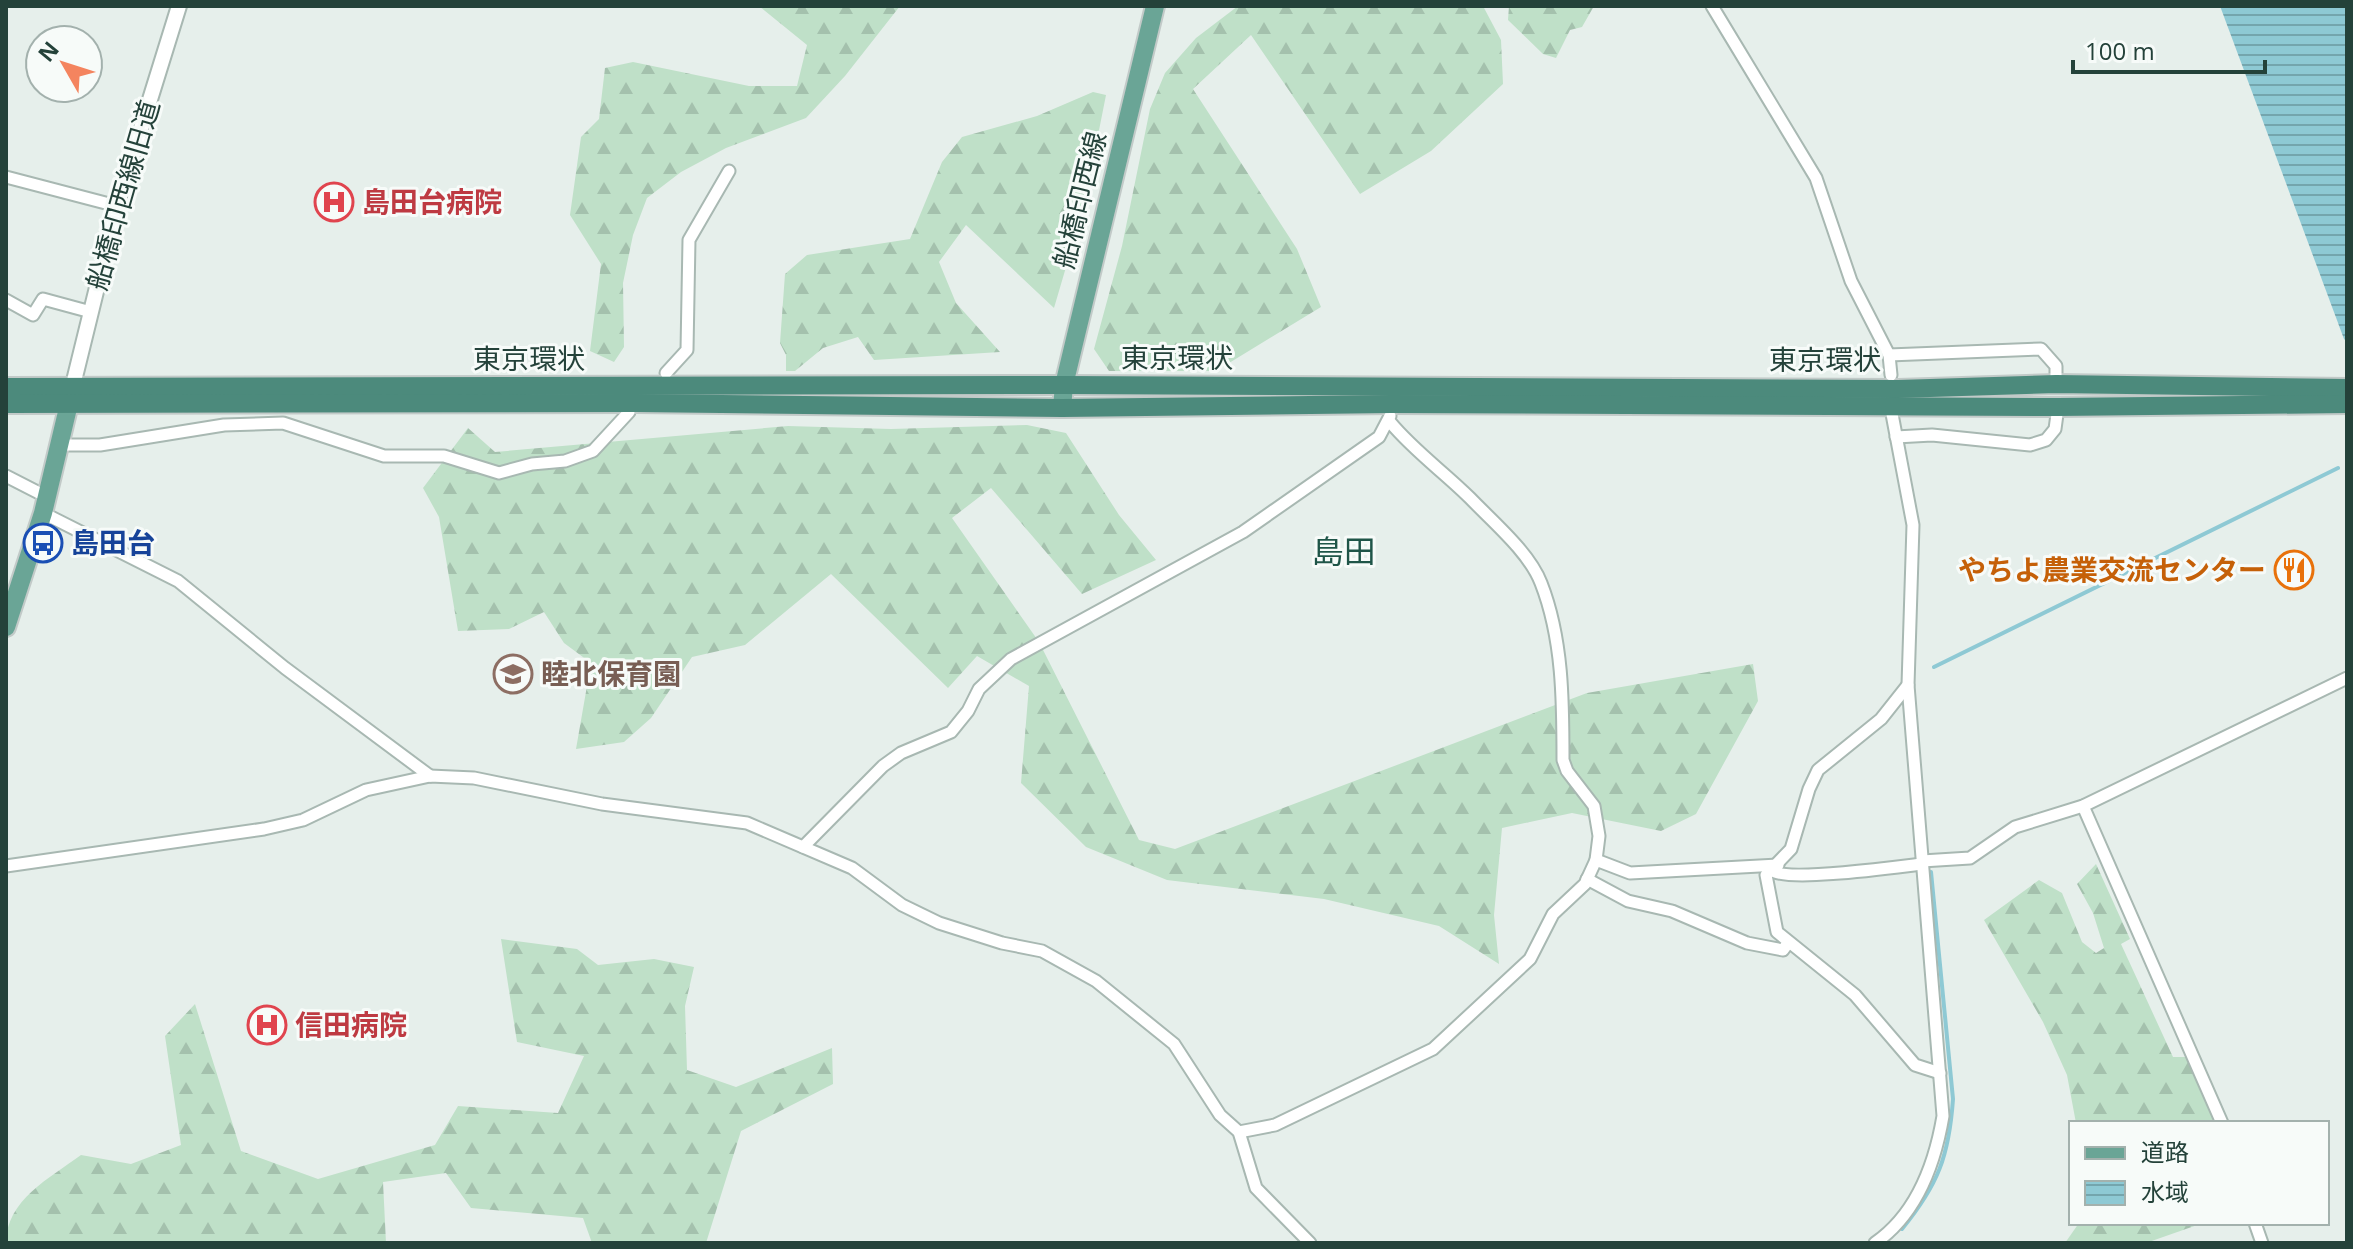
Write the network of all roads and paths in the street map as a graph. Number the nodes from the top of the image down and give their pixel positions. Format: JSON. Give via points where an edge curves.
{"nodes":[{"id":1,"x":179,"y":6,"type":"edge"},
{"id":2,"x":1155,"y":6,"type":"edge"},
{"id":3,"x":1712,"y":6,"type":"edge"},
{"id":4,"x":729,"y":171,"type":"dead end"},
{"id":5,"x":6,"y":177,"type":"edge"},
{"id":6,"x":117,"y":206,"type":"junction"},
{"id":7,"x":6,"y":300,"type":"edge"},
{"id":8,"x":91,"y":312,"type":"junction"},
{"id":9,"x":1889,"y":355,"type":"junction"},
{"id":10,"x":666,"y":373,"type":"dead end"},
{"id":11,"x":1891,"y":375,"type":"dead end"},
{"id":12,"x":2056,"y":384,"type":"junction"},
{"id":13,"x":1064,"y":385,"type":"junction"},
{"id":14,"x":6,"y":387,"type":"edge"},
{"id":15,"x":2347,"y":388,"type":"edge"},
{"id":16,"x":71,"y":394,"type":"junction"},
{"id":17,"x":1361,"y":396,"type":"junction"},
{"id":18,"x":1568,"y":396,"type":"junction"},
{"id":19,"x":2335,"y":399,"type":"edge"},
{"id":20,"x":6,"y":404,"type":"edge"},
{"id":21,"x":2058,"y":407,"type":"junction"},
{"id":22,"x":1062,"y":408,"type":"junction"},
{"id":23,"x":629,"y":412,"type":"dead end"},
{"id":24,"x":1391,"y":413,"type":"junction"},
{"id":25,"x":1892,"y":414,"type":"dead end"},
{"id":26,"x":1896,"y":437,"type":"junction"},
{"id":27,"x":60,"y":445,"type":"junction"},
{"id":28,"x":6,"y":476,"type":"edge"},
{"id":29,"x":45,"y":505,"type":"junction"},
{"id":30,"x":7,"y":617,"type":"edge"},
{"id":31,"x":2347,"y":678,"type":"edge"},
{"id":32,"x":1908,"y":685,"type":"junction"},
{"id":33,"x":430,"y":776,"type":"junction"},
{"id":34,"x":2083,"y":806,"type":"junction"},
{"id":35,"x":803,"y":847,"type":"junction"},
{"id":36,"x":1596,"y":860,"type":"junction"},
{"id":37,"x":1922,"y":862,"type":"junction"},
{"id":38,"x":6,"y":866,"type":"edge"},
{"id":39,"x":1776,"y":868,"type":"junction"},
{"id":40,"x":1587,"y":879,"type":"junction"},
{"id":41,"x":1788,"y":943,"type":"junction"},
{"id":42,"x":1940,"y":1073,"type":"junction"},
{"id":43,"x":2221,"y":1121,"type":"edge"},
{"id":44,"x":1239,"y":1132,"type":"junction"},
{"id":45,"x":1310,"y":1243,"type":"edge"},
{"id":46,"x":1875,"y":1243,"type":"edge"}],
"edges":[{"from":1,"to":6,"type":"street","name":"船橋印西線旧道"},
{"from":2,"to":13,"type":"main road","name":"船橋印西線"},
{"from":3,"to":9,"type":"street","via":[[1816,178],[1851,281]]},
{"from":4,"to":10,"type":"street","via":[[689,240],[687,350]]},
{"from":5,"to":6,"type":"street"},
{"from":6,"to":8,"type":"street","name":"船橋印西線旧道"},
{"from":7,"to":8,"type":"street","via":[[33,315],[43,299]]},
{"from":8,"to":16,"type":"street","name":"船橋印西線旧道"},
{"from":9,"to":11,"type":"street"},
{"from":9,"to":12,"type":"street","via":[[2041,349],[2056,366]]},
{"from":12,"to":18,"type":"highway","name":"東京環状"},
{"from":12,"to":19,"type":"highway","name":"東京環状"},
{"from":13,"to":16,"type":"highway","name":"東京環状"},
{"from":13,"to":17,"type":"highway","name":"東京環状"},
{"from":13,"to":22,"type":"main road","name":"船橋印西線"},
{"from":14,"to":16,"type":"highway","name":"東京環状"},
{"from":15,"to":19,"type":"highway","name":"東京環状"},
{"from":16,"to":20,"type":"highway","name":"東京環状"},
{"from":16,"to":22,"type":"highway","name":"東京環状"},
{"from":16,"to":27,"type":"main road"},
{"from":17,"to":18,"type":"highway","name":"東京環状"},
{"from":17,"to":22,"type":"highway","name":"東京環状"},
{"from":17,"to":24,"type":"highway","name":"東京環状"},
{"from":18,"to":21,"type":"highway","name":"東京環状"},
{"from":18,"to":24,"type":"highway","name":"東京環状"},
{"from":19,"to":21,"type":"highway","name":"東京環状"},
{"from":21,"to":26,"type":"street","via":[[2055,429],[2046,440],[2030,445],[1932,435]]},
{"from":23,"to":27,"type":"street","via":[[593,451],[499,473],[444,456],[384,456],[283,423]]},
{"from":24,"to":35,"type":"street","via":[[1379,437],[1243,532],[1011,659],[979,689],[951,732],[883,766]]},
{"from":24,"to":36,"type":"street","via":[[1411,447],[1468,496],[1527,560],[1541,583],[1563,675],[1563,760],[1594,806]]},
{"from":25,"to":26,"type":"street"},
{"from":26,"to":32,"type":"street","via":[[1913,525]]},
{"from":27,"to":29,"type":"main road"},
{"from":28,"to":29,"type":"street"},
{"from":29,"to":30,"type":"main road"},
{"from":29,"to":33,"type":"street","via":[[178,581]]},
{"from":31,"to":34,"type":"street"},
{"from":32,"to":37,"type":"street"},
{"from":32,"to":39,"type":"street","via":[[1881,719],[1818,770],[1791,849]]},
{"from":33,"to":35,"type":"street","via":[[474,778],[602,804],[747,823]]},
{"from":33,"to":38,"type":"street","via":[[366,790],[303,820],[264,829]]},
{"from":34,"to":37,"type":"street","via":[[2015,827],[1970,858]]},
{"from":34,"to":43,"type":"street"},
{"from":35,"to":44,"type":"street","via":[[852,868],[902,905],[939,923],[1042,951],[1096,981],[1174,1044],[1220,1115]]},
{"from":36,"to":39,"type":"street","via":[[1630,873]]},
{"from":36,"to":40,"type":"street"},
{"from":37,"to":39,"type":"street","via":[[1803,875],[1779,875]]},
{"from":37,"to":42,"type":"street"},
{"from":39,"to":41,"type":"street","via":[[1766,875],[1777,932]]},
{"from":40,"to":41,"type":"street","via":[[1628,901],[1672,911],[1747,943],[1783,950]]},
{"from":40,"to":44,"type":"street","via":[[1553,914],[1530,959],[1433,1049],[1275,1125]]},
{"from":41,"to":42,"type":"street","via":[[1855,995],[1915,1065]]},
{"from":42,"to":46,"type":"street","via":[[1943,1116],[1929,1174]]},
{"from":44,"to":45,"type":"street","via":[[1256,1188]]}]}
